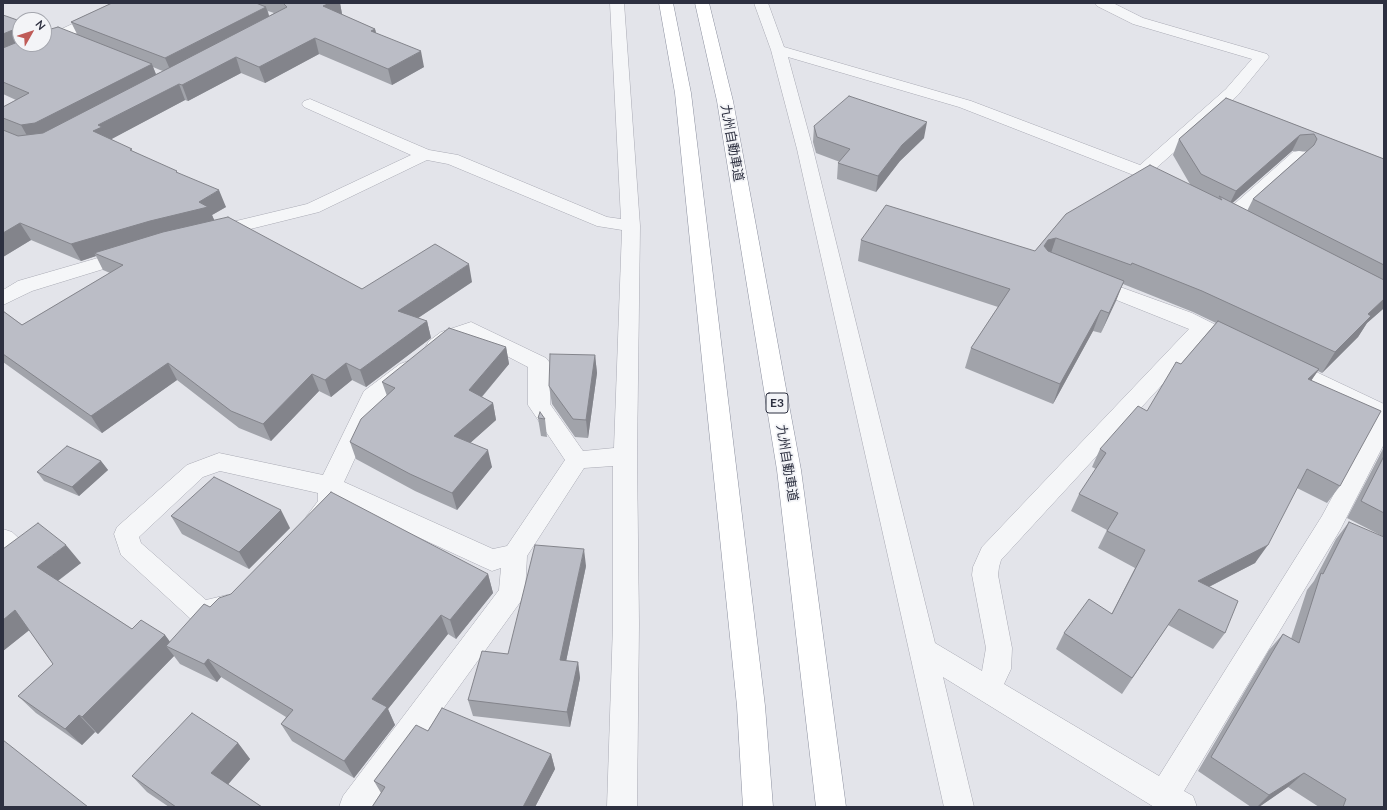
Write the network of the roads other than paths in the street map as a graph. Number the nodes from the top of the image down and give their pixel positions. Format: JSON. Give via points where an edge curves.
{"nodes":[{"id":1,"x":129,"y":3,"type":"edge"},
{"id":2,"x":617,"y":3,"type":"edge"},
{"id":3,"x":666,"y":3,"type":"edge"},
{"id":4,"x":702,"y":3,"type":"edge"},
{"id":5,"x":761,"y":3,"type":"edge"},
{"id":6,"x":1102,"y":3,"type":"edge"},
{"id":7,"x":52,"y":39,"type":"edge"},
{"id":8,"x":778,"y":50,"type":"junction"},
{"id":9,"x":310,"y":104,"type":"dead end"},
{"id":10,"x":425,"y":155,"type":"junction"},
{"id":11,"x":1299,"y":156,"type":"edge"},
{"id":12,"x":1142,"y":172,"type":"junction"},
{"id":13,"x":1182,"y":192,"type":"edge"},
{"id":14,"x":1229,"y":217,"type":"edge"},
{"id":15,"x":631,"y":226,"type":"junction"},
{"id":16,"x":197,"y":236,"type":"edge"},
{"id":17,"x":144,"y":250,"type":"edge"},
{"id":18,"x":1075,"y":277,"type":"edge"},
{"id":19,"x":3,"y":298,"type":"edge"},
{"id":20,"x":1203,"y":327,"type":"junction"},
{"id":21,"x":1231,"y":340,"type":"edge"},
{"id":22,"x":1266,"y":357,"type":"edge"},
{"id":23,"x":1384,"y":413,"type":"edge"},
{"id":24,"x":1384,"y":422,"type":"edge"},
{"id":25,"x":625,"y":456,"type":"junction"},
{"id":26,"x":577,"y":460,"type":"junction"},
{"id":27,"x":330,"y":486,"type":"junction"},
{"id":28,"x":303,"y":532,"type":"edge"},
{"id":29,"x":515,"y":554,"type":"junction"},
{"id":30,"x":244,"y":593,"type":"edge"},
{"id":31,"x":924,"y":650,"type":"junction"},
{"id":32,"x":988,"y":689,"type":"junction"},
{"id":33,"x":1173,"y":801,"type":"edge"},
{"id":34,"x":354,"y":807,"type":"edge"},
{"id":35,"x":622,"y":807,"type":"edge"},
{"id":36,"x":758,"y":807,"type":"edge"},
{"id":37,"x":832,"y":807,"type":"edge"},
{"id":38,"x":959,"y":807,"type":"edge"}],
"edges":[{"from":1,"to":7,"type":"street"},
{"from":2,"to":15,"type":"street"},
{"from":3,"to":36,"type":"highway","via":[[683,93],[751,706]]},
{"from":4,"to":37,"type":"highway","name":"九州自動車道","number":"E3","via":[[725,102],[789,470]]},
{"from":5,"to":8,"type":"street"},
{"from":6,"to":12,"type":"street","via":[[1138,21],[1262,57],[1232,92]]},
{"from":8,"to":12,"type":"street","via":[[965,104]]},
{"from":8,"to":31,"type":"street","via":[[805,149]]},
{"from":9,"to":10,"type":"street"},
{"from":10,"to":15,"type":"street","via":[[452,159],[602,222]]},
{"from":10,"to":16,"type":"street","via":[[313,208]]},
{"from":11,"to":14,"type":"street"},
{"from":12,"to":13,"type":"street"},
{"from":15,"to":25,"type":"street"},
{"from":17,"to":19,"type":"street","via":[[25,286]]},
{"from":18,"to":20,"type":"street"},
{"from":20,"to":21,"type":"street"},
{"from":20,"to":32,"type":"street","via":[[991,554],[985,575],[999,657],[997,669]]},
{"from":22,"to":23,"type":"street"},
{"from":24,"to":33,"type":"street","via":[[1341,529]]},
{"from":25,"to":26,"type":"street"},
{"from":25,"to":35,"type":"street","via":[[626,624]]},
{"from":26,"to":27,"type":"street","via":[[539,405],[539,363],[471,329],[448,337],[372,397]]},
{"from":26,"to":29,"type":"street"},
{"from":27,"to":28,"type":"street","via":[[330,504]]},
{"from":27,"to":29,"type":"street","via":[[492,560]]},
{"from":27,"to":30,"type":"street","via":[[219,462],[195,471],[126,534],[130,548],[202,613],[233,604]]},
{"from":29,"to":34,"type":"street","via":[[512,593]]},
{"from":31,"to":32,"type":"street"},
{"from":31,"to":38,"type":"street"},
{"from":32,"to":33,"type":"street"}]}
